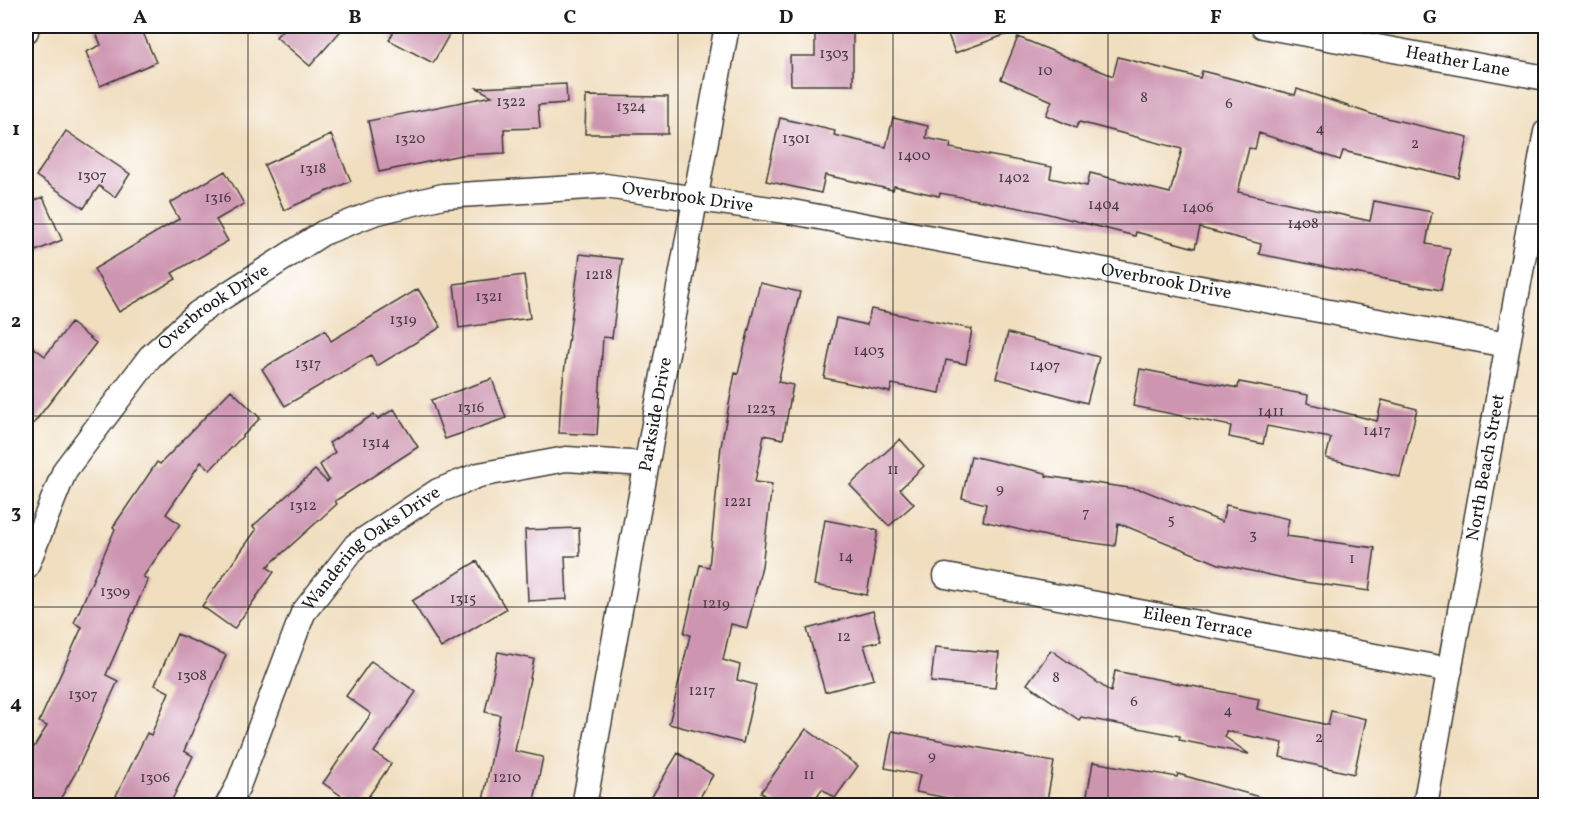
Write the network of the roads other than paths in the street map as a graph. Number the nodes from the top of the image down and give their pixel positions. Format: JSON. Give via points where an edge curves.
{"nodes":[{"id":1,"x":27,"y":26,"type":"edge"},
{"id":2,"x":727,"y":26,"type":"edge"},
{"id":3,"x":1263,"y":26,"type":"edge"},
{"id":4,"x":26,"y":31,"type":"edge"},
{"id":5,"x":1545,"y":78,"type":"edge"},
{"id":6,"x":1545,"y":132,"type":"edge"},
{"id":7,"x":695,"y":199,"type":"junction"},
{"id":8,"x":1507,"y":345,"type":"junction"},
{"id":9,"x":646,"y":464,"type":"junction"},
{"id":10,"x":26,"y":564,"type":"edge"},
{"id":11,"x":946,"y":576,"type":"dead end"},
{"id":12,"x":1450,"y":670,"type":"junction"},
{"id":13,"x":227,"y":806,"type":"edge"},
{"id":14,"x":584,"y":806,"type":"edge"},
{"id":15,"x":1425,"y":806,"type":"edge"}],
"edges":[{"from":1,"to":4,"type":"street"},
{"from":2,"to":7,"type":"street","name":"Parkside Drive"},
{"from":3,"to":5,"type":"street","name":"Heather Lane"},
{"from":6,"to":8,"type":"street","name":"North Beach Street"},
{"from":7,"to":8,"type":"street","name":"Overbrook Drive","via":[[792,212]]},
{"from":7,"to":9,"type":"street","name":"Parkside Drive"},
{"from":7,"to":10,"type":"street","name":"Overbrook Drive","via":[[605,186],[442,196],[374,213],[323,233],[198,313],[150,357],[65,470]]},
{"from":8,"to":12,"type":"street","name":"North Beach Street"},
{"from":9,"to":13,"type":"street","name":"Wandering Oaks Drive","via":[[566,459],[479,475],[438,491],[356,545],[303,613]]},
{"from":9,"to":14,"type":"street","name":"Parkside Drive"},
{"from":11,"to":12,"type":"street","name":"Eileen Terrace"},
{"from":12,"to":15,"type":"street","name":"North Beach Street"}]}
